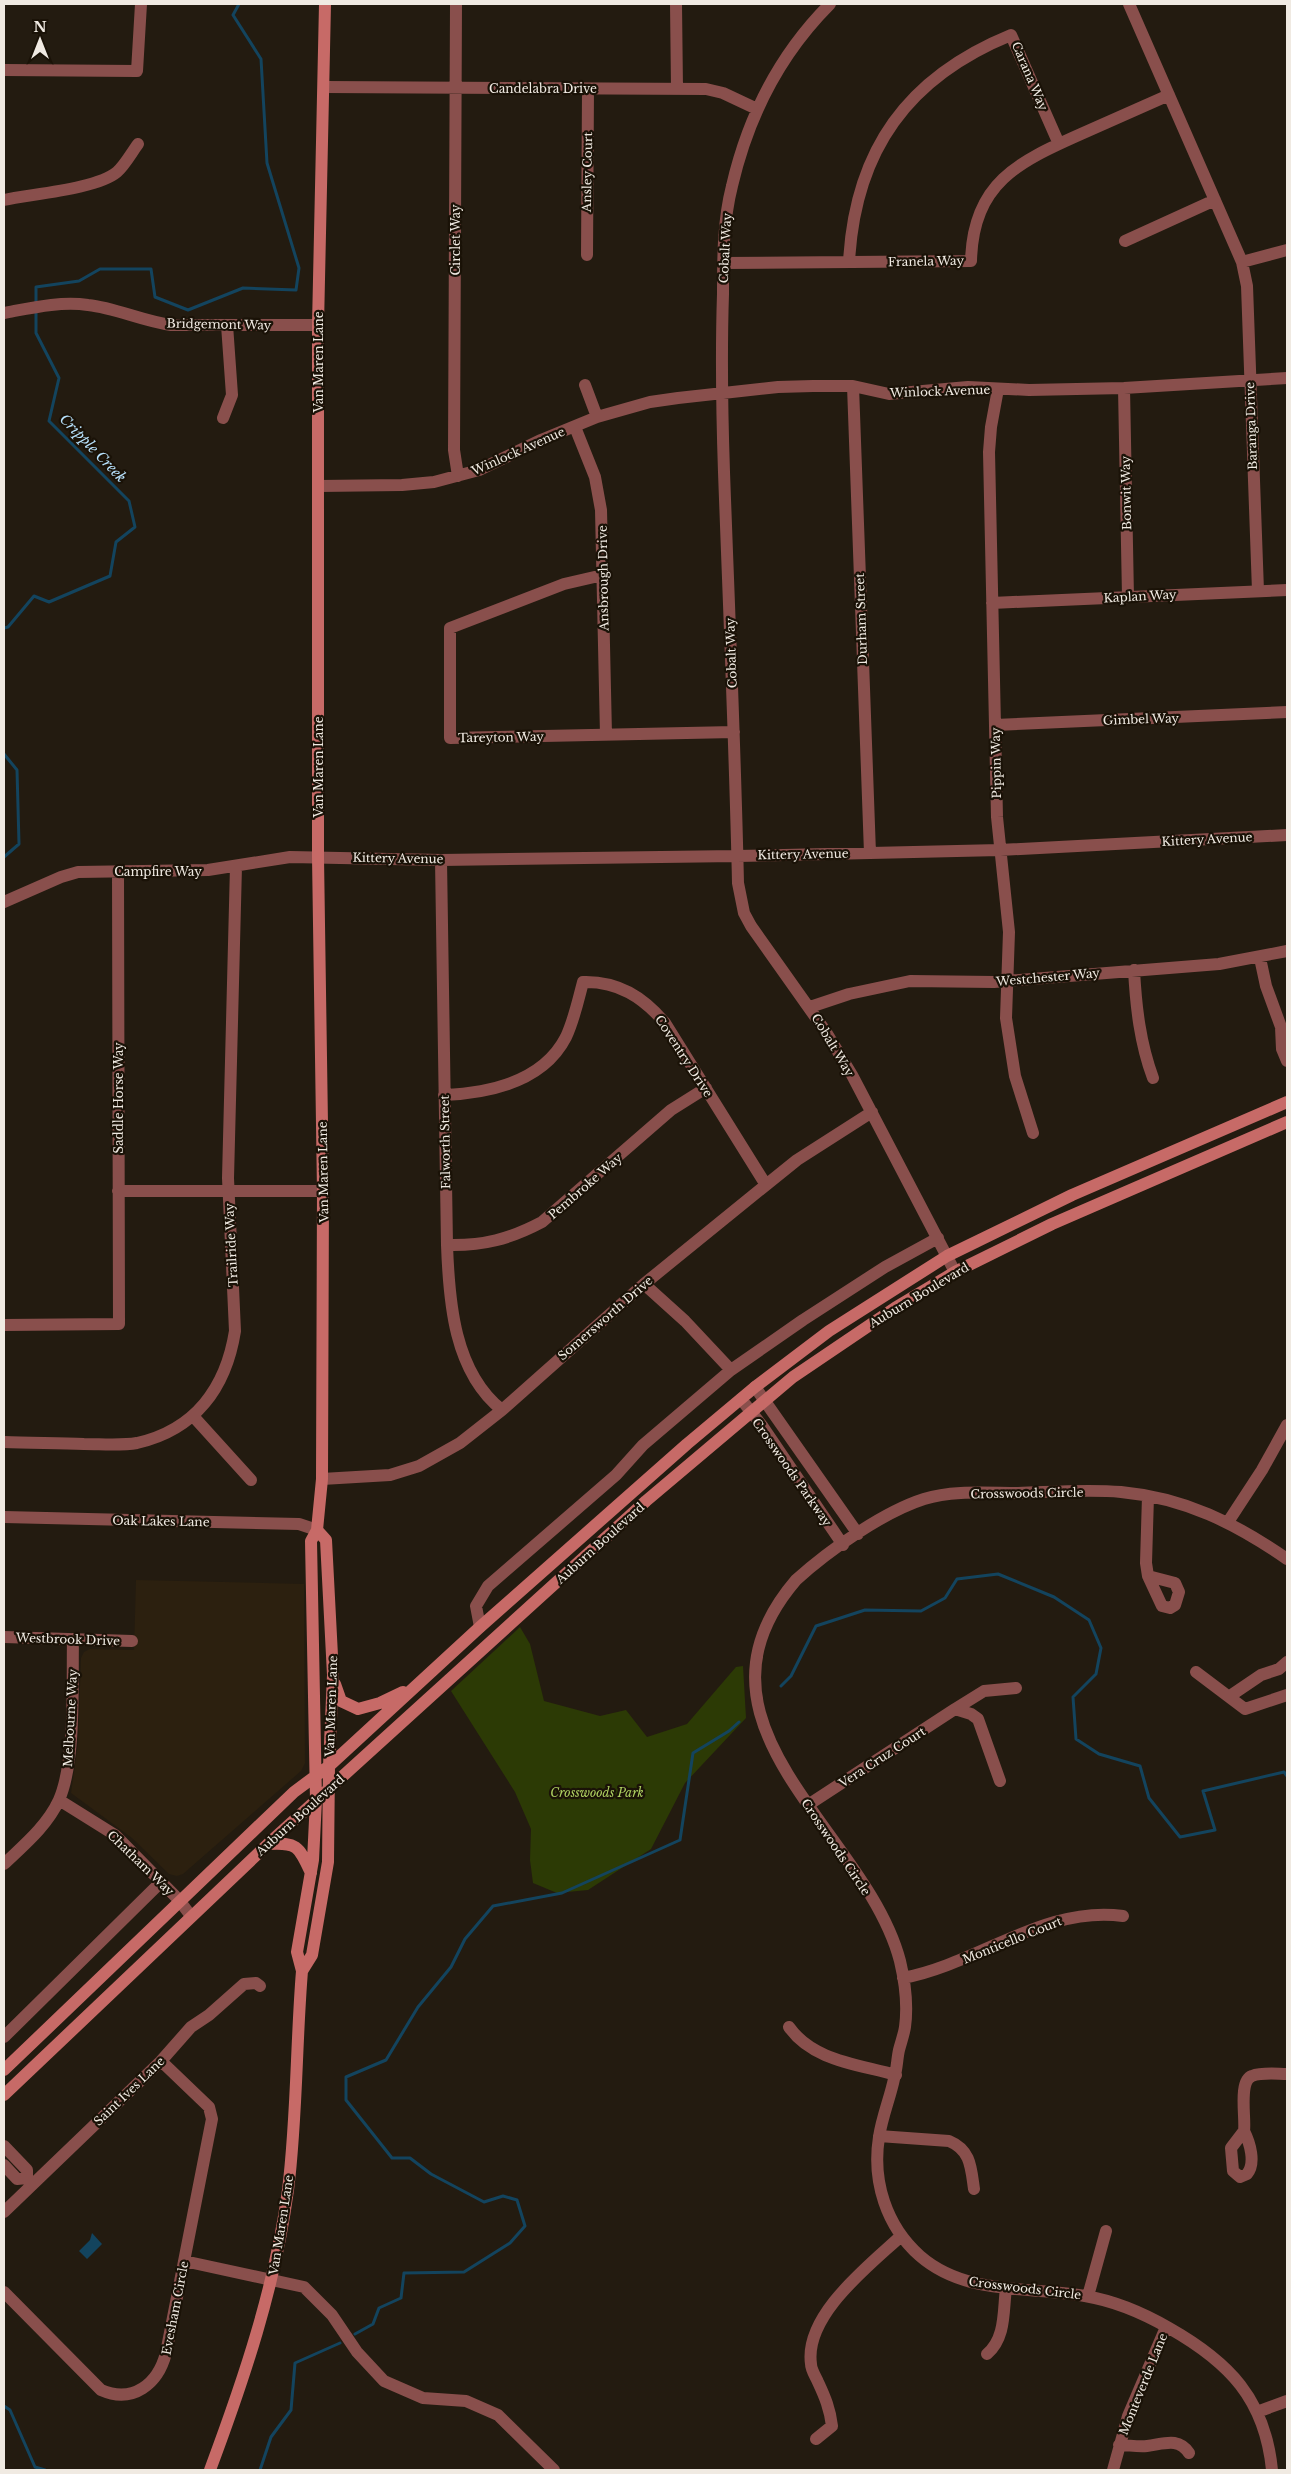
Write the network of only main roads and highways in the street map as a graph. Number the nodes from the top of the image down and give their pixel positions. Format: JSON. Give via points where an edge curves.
{"nodes":[{"id":1,"x":325,"y":4,"type":"edge"},
{"id":2,"x":1287,"y":1102,"type":"edge"},
{"id":3,"x":1287,"y":1122,"type":"edge"},
{"id":4,"x":317,"y":1530,"type":"junction"},
{"id":5,"x":312,"y":1597,"type":"junction"},
{"id":6,"x":332,"y":1645,"type":"junction"},
{"id":7,"x":333,"y":1675,"type":"junction"},
{"id":8,"x":414,"y":1686,"type":"junction"},
{"id":9,"x":329,"y":1766,"type":"junction"},
{"id":10,"x":315,"y":1777,"type":"junction"},
{"id":11,"x":329,"y":1790,"type":"junction"},
{"id":12,"x":316,"y":1800,"type":"junction"},
{"id":13,"x":268,"y":1844,"type":"junction"},
{"id":14,"x":311,"y":1873,"type":"junction"},
{"id":15,"x":302,"y":1971,"type":"junction"},
{"id":16,"x":4,"y":2070,"type":"edge"},
{"id":17,"x":4,"y":2095,"type":"edge"},
{"id":18,"x":210,"y":2470,"type":"edge"}],
"edges":[{"from":1,"to":4,"type":"main road","name":"Van Maren Lane","via":[[318,325],[318,857],[323,1191],[322,1479]]},
{"from":2,"to":8,"type":"main road","name":"Auburn Boulevard","via":[[1072,1195],[947,1256],[829,1331],[687,1444]]},
{"from":3,"to":11,"type":"main road","name":"Auburn Boulevard","via":[[1052,1224],[956,1272],[844,1342],[794,1377],[632,1514]]},
{"from":4,"to":5,"type":"main road","name":"Van Maren Lane","via":[[311,1541]]},
{"from":4,"to":6,"type":"main road","name":"Van Maren Lane","via":[[326,1540]]},
{"from":5,"to":6,"type":"main road","via":[[321,1605],[325,1641]]},
{"from":5,"to":10,"type":"main road","name":"Van Maren Lane"},
{"from":6,"to":7,"type":"main road","name":"Van Maren Lane"},
{"from":7,"to":8,"type":"main road","via":[[341,1701],[358,1709]]},
{"from":7,"to":9,"type":"main road","name":"Van Maren Lane"},
{"from":8,"to":9,"type":"main road","name":"Auburn Boulevard"},
{"from":9,"to":10,"type":"main road","name":"Auburn Boulevard"},
{"from":9,"to":11,"type":"main road","name":"Van Maren Lane"},
{"from":10,"to":12,"type":"main road","name":"Van Maren Lane"},
{"from":10,"to":16,"type":"main road","name":"Auburn Boulevard","via":[[294,1792],[179,1900]]},
{"from":11,"to":12,"type":"main road","name":"Auburn Boulevard"},
{"from":11,"to":15,"type":"main road","name":"Van Maren Lane","via":[[328,1862],[312,1955]]},
{"from":12,"to":13,"type":"main road","name":"Auburn Boulevard"},
{"from":12,"to":14,"type":"main road","name":"Van Maren Lane"},
{"from":13,"to":14,"type":"main road","via":[[286,1843],[300,1850]]},
{"from":13,"to":17,"type":"main road","name":"Auburn Boulevard"},
{"from":14,"to":15,"type":"main road","name":"Van Maren Lane","via":[[297,1952]]},
{"from":15,"to":18,"type":"main road","name":"Van Maren Lane","via":[[293,2142],[283,2224],[252,2353]]}]}
